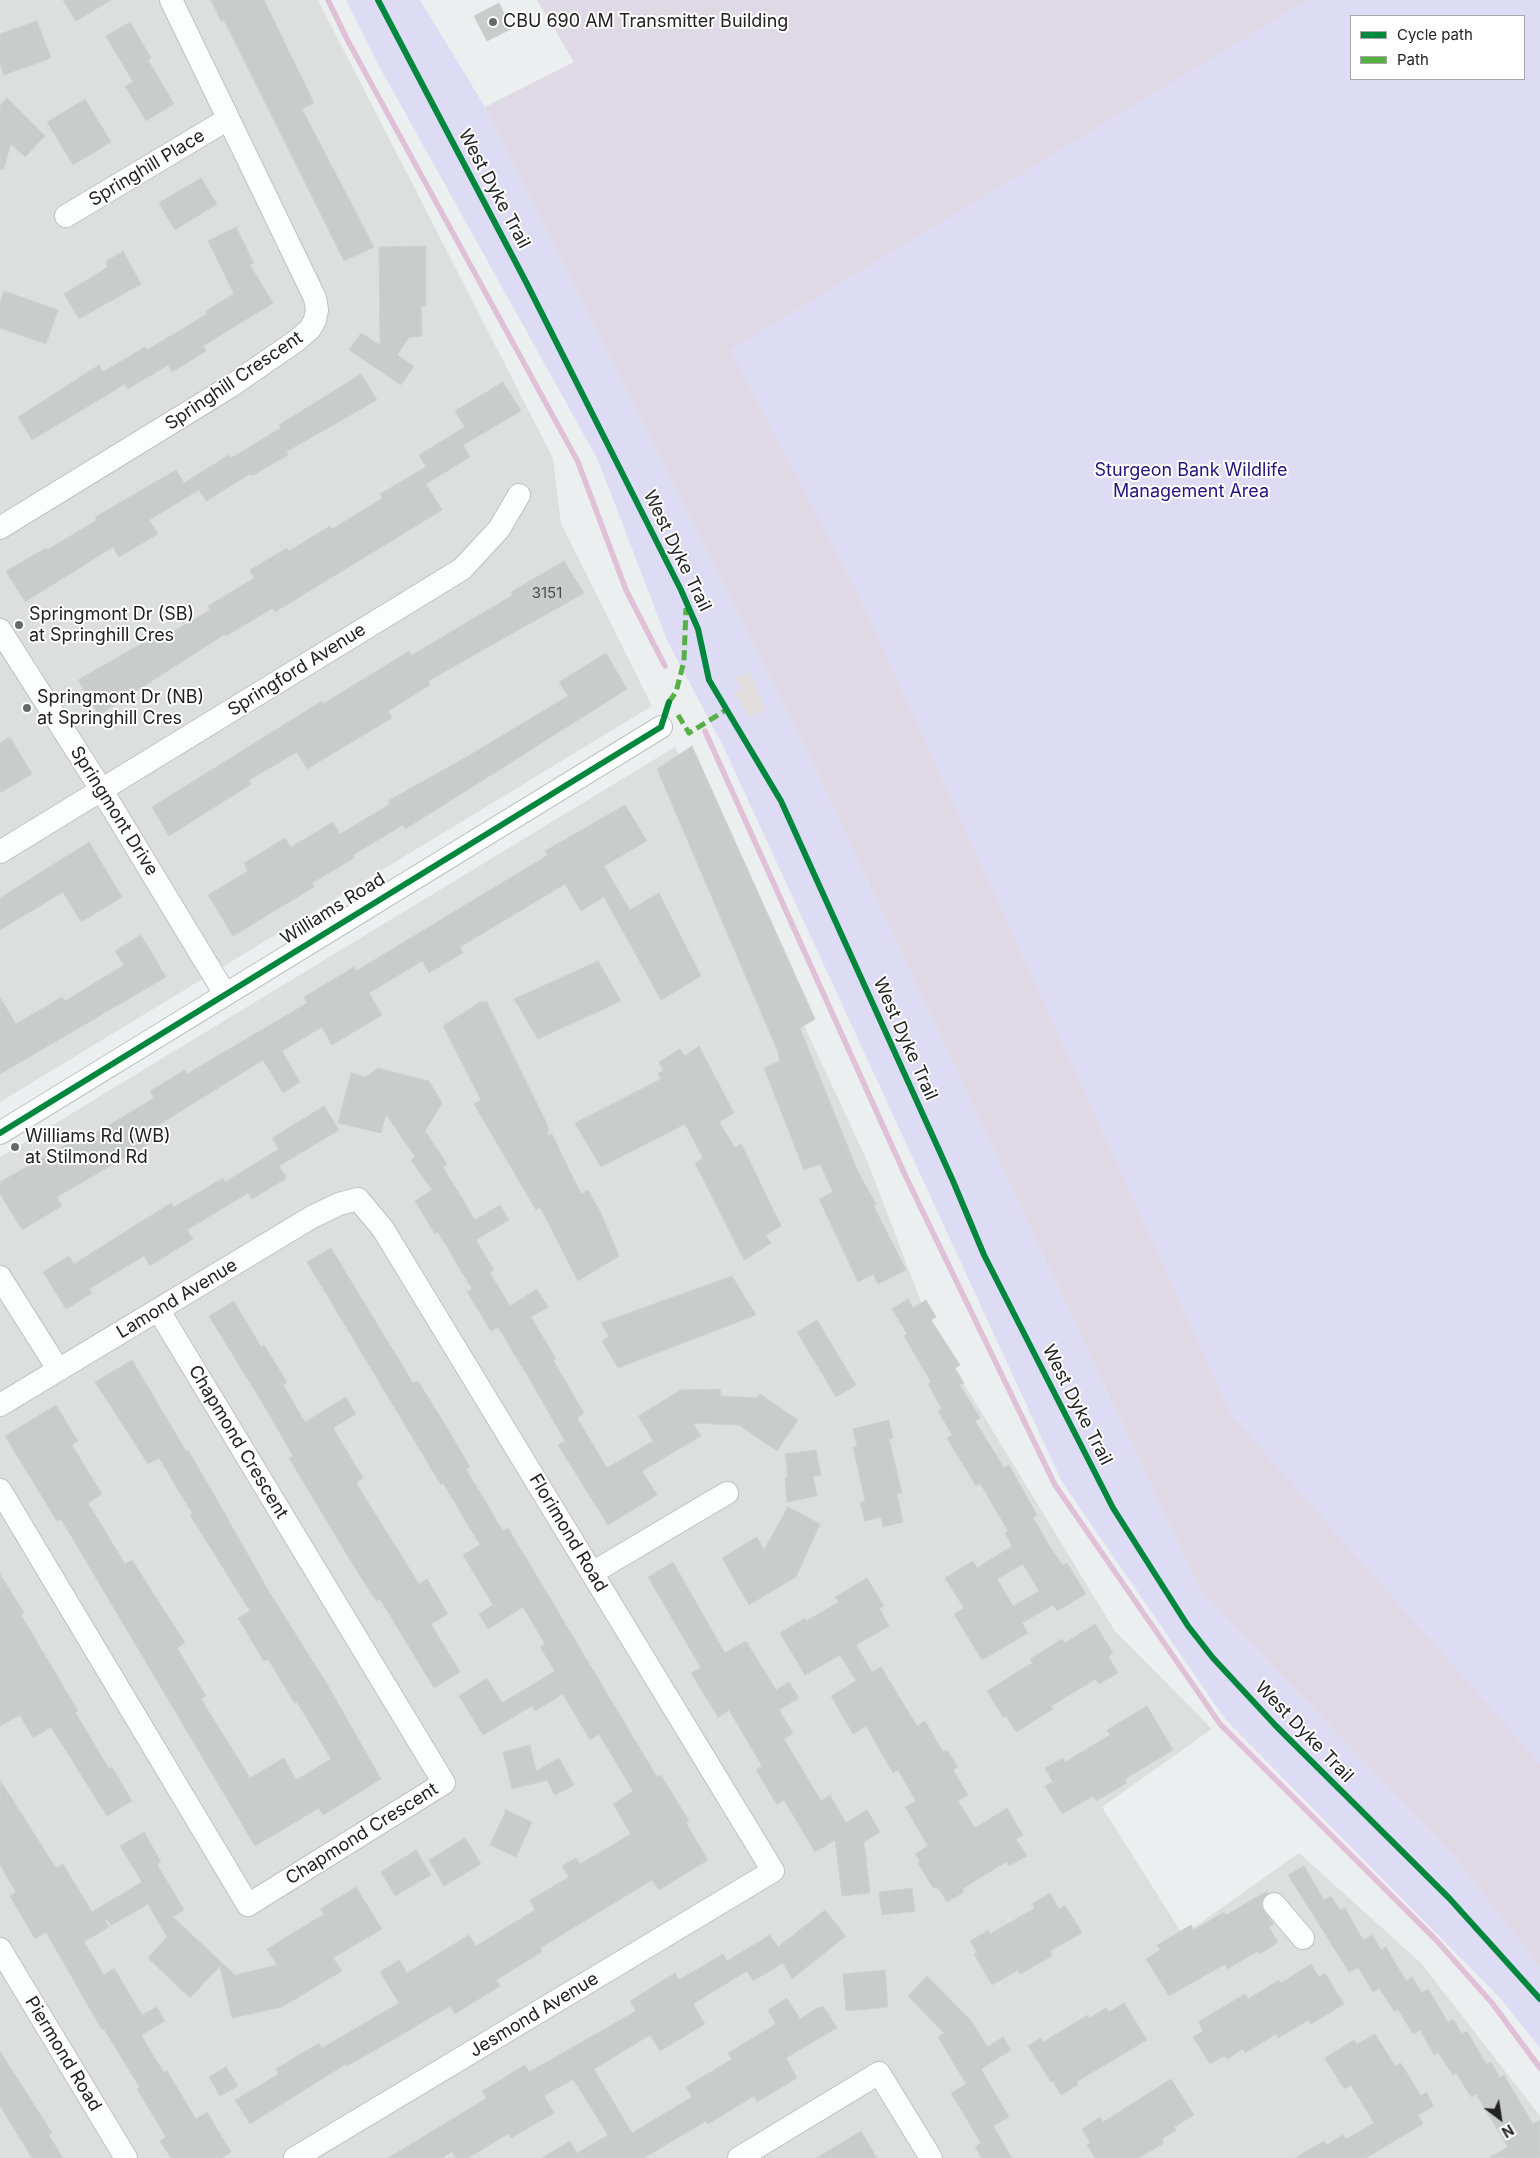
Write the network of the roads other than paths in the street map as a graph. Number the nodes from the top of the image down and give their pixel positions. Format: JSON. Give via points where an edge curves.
{"nodes":[{"id":1,"x":170,"y":0,"type":"edge"},
{"id":2,"x":228,"y":119,"type":"junction"},
{"id":3,"x":66,"y":216,"type":"dead end"},
{"id":4,"x":519,"y":494,"type":"dead end"},
{"id":5,"x":0,"y":528,"type":"edge"},
{"id":6,"x":0,"y":630,"type":"edge"},
{"id":7,"x":661,"y":727,"type":"dead end"},
{"id":8,"x":101,"y":789,"type":"junction"},
{"id":9,"x":0,"y":852,"type":"edge"},
{"id":10,"x":225,"y":994,"type":"junction"},
{"id":11,"x":0,"y":1133,"type":"edge"},
{"id":12,"x":358,"y":1199,"type":"joint"},
{"id":13,"x":0,"y":1277,"type":"edge"},
{"id":14,"x":159,"y":1310,"type":"junction"},
{"id":15,"x":58,"y":1369,"type":"junction"},
{"id":16,"x":0,"y":1405,"type":"edge"},
{"id":17,"x":0,"y":1490,"type":"edge"},
{"id":18,"x":726,"y":1493,"type":"dead end"},
{"id":19,"x":592,"y":1573,"type":"junction"},
{"id":20,"x":773,"y":1871,"type":"joint"},
{"id":21,"x":1274,"y":1904,"type":"dead end"},
{"id":22,"x":1303,"y":1938,"type":"dead end"},
{"id":23,"x":0,"y":1949,"type":"edge"},
{"id":24,"x":126,"y":2158,"type":"edge"},
{"id":25,"x":295,"y":2158,"type":"edge"},
{"id":26,"x":740,"y":2158,"type":"edge"},
{"id":27,"x":931,"y":2158,"type":"edge"}],
"edges":[{"from":1,"to":2,"type":"street","name":"Springhill Crescent"},
{"from":2,"to":3,"type":"street","name":"Springhill Place"},
{"from":2,"to":5,"type":"street","name":"Springhill Crescent","via":[[314,298],[317,310],[310,329],[231,386]]},
{"from":4,"to":8,"type":"street","name":"Springford Avenue","via":[[499,530],[462,569]]},
{"from":6,"to":8,"type":"street","name":"Springmont Drive"},
{"from":7,"to":10,"type":"street","name":"Williams Road"},
{"from":8,"to":9,"type":"street","name":"Springford Avenue"},
{"from":8,"to":10,"type":"street","name":"Springmont Drive"},
{"from":10,"to":11,"type":"street","name":"Williams Road"},
{"from":12,"to":14,"type":"street","name":"Lamond Avenue","via":[[312,1217]]},
{"from":12,"to":19,"type":"street","name":"Florimond Road","via":[[384,1229]]},
{"from":13,"to":15,"type":"street"},
{"from":14,"to":15,"type":"street","name":"Lamond Avenue"},
{"from":14,"to":17,"type":"street","name":"Chapmond Crescent","via":[[444,1783],[248,1905]]},
{"from":15,"to":16,"type":"street","name":"Lamond Avenue"},
{"from":18,"to":19,"type":"street"},
{"from":19,"to":20,"type":"street","name":"Florimond Road"},
{"from":20,"to":25,"type":"street","name":"Jesmond Avenue"},
{"from":21,"to":22,"type":"street"},
{"from":23,"to":24,"type":"street","name":"Piermond Road"},
{"from":26,"to":27,"type":"street","via":[[880,2073]]}]}
